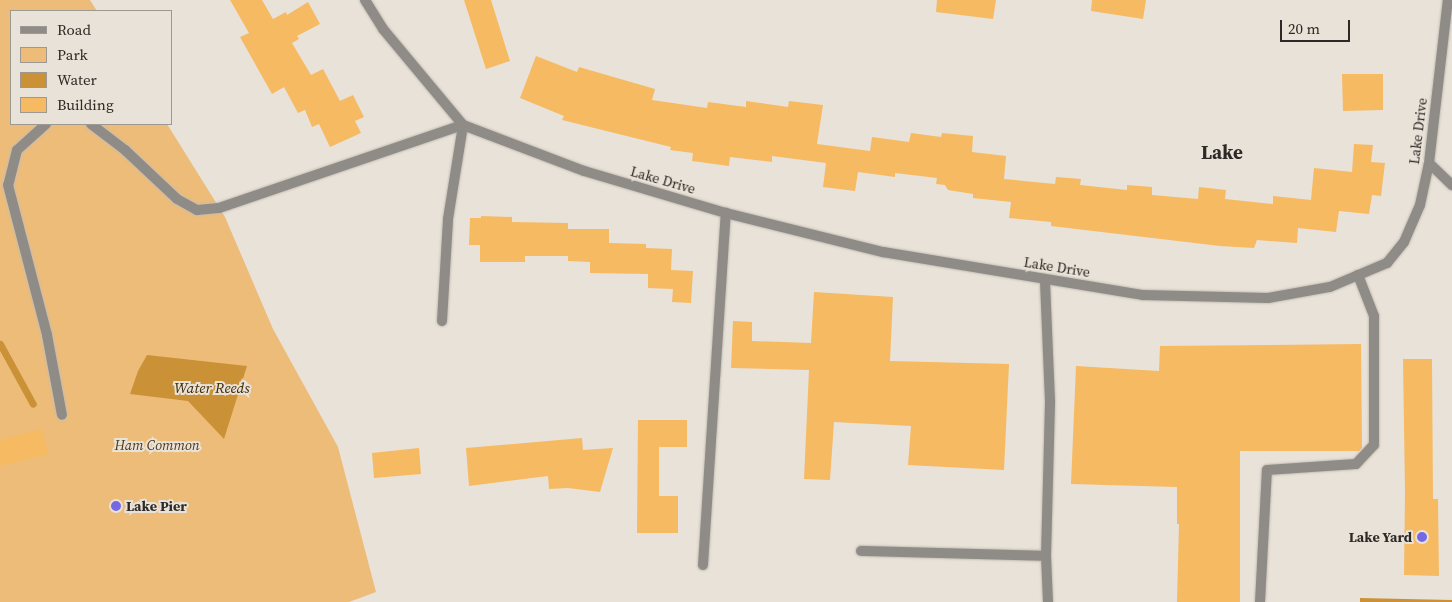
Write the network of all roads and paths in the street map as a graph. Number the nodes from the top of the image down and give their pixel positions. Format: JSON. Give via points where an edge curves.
{"nodes":[{"id":1,"x":365,"y":0,"type":"edge"},
{"id":2,"x":1448,"y":0,"type":"edge"},
{"id":3,"x":462,"y":124,"type":"junction"},
{"id":4,"x":45,"y":125,"type":"edge"},
{"id":5,"x":92,"y":125,"type":"edge"},
{"id":6,"x":1429,"y":163,"type":"junction"},
{"id":7,"x":1452,"y":185,"type":"edge"},
{"id":8,"x":726,"y":213,"type":"junction"},
{"id":9,"x":1358,"y":275,"type":"junction"},
{"id":10,"x":1044,"y":280,"type":"junction"},
{"id":11,"x":442,"y":321,"type":"dead end"},
{"id":12,"x":62,"y":414,"type":"dead end"},
{"id":13,"x":861,"y":551,"type":"dead end"},
{"id":14,"x":1046,"y":556,"type":"junction"},
{"id":15,"x":703,"y":565,"type":"dead end"},
{"id":16,"x":1048,"y":602,"type":"edge"},
{"id":17,"x":1260,"y":602,"type":"edge"}],
"edges":[{"from":1,"to":3,"type":"street","name":"Lake Drive","via":[[383,29]]},
{"from":2,"to":6,"type":"street","name":"Lake Drive"},
{"from":3,"to":5,"type":"street","via":[[219,208],[197,210],[177,199],[125,150]]},
{"from":3,"to":8,"type":"street","name":"Lake Drive","via":[[584,171]]},
{"from":3,"to":11,"type":"street","via":[[448,219]]},
{"from":4,"to":12,"type":"street","via":[[17,150],[8,185],[47,335]]},
{"from":6,"to":7,"type":"street"},
{"from":6,"to":9,"type":"street","name":"Lake Drive","via":[[1420,205],[1404,242],[1387,263]]},
{"from":8,"to":10,"type":"street","name":"Lake Drive","via":[[883,252]]},
{"from":8,"to":15,"type":"street"},
{"from":9,"to":10,"type":"street","name":"Lake Drive","via":[[1330,287],[1268,298],[1144,295]]},
{"from":9,"to":17,"type":"street","via":[[1374,316],[1374,445],[1356,464],[1267,470]]},
{"from":10,"to":14,"type":"street","via":[[1050,401]]},
{"from":13,"to":14,"type":"street"},
{"from":14,"to":16,"type":"street"}]}
